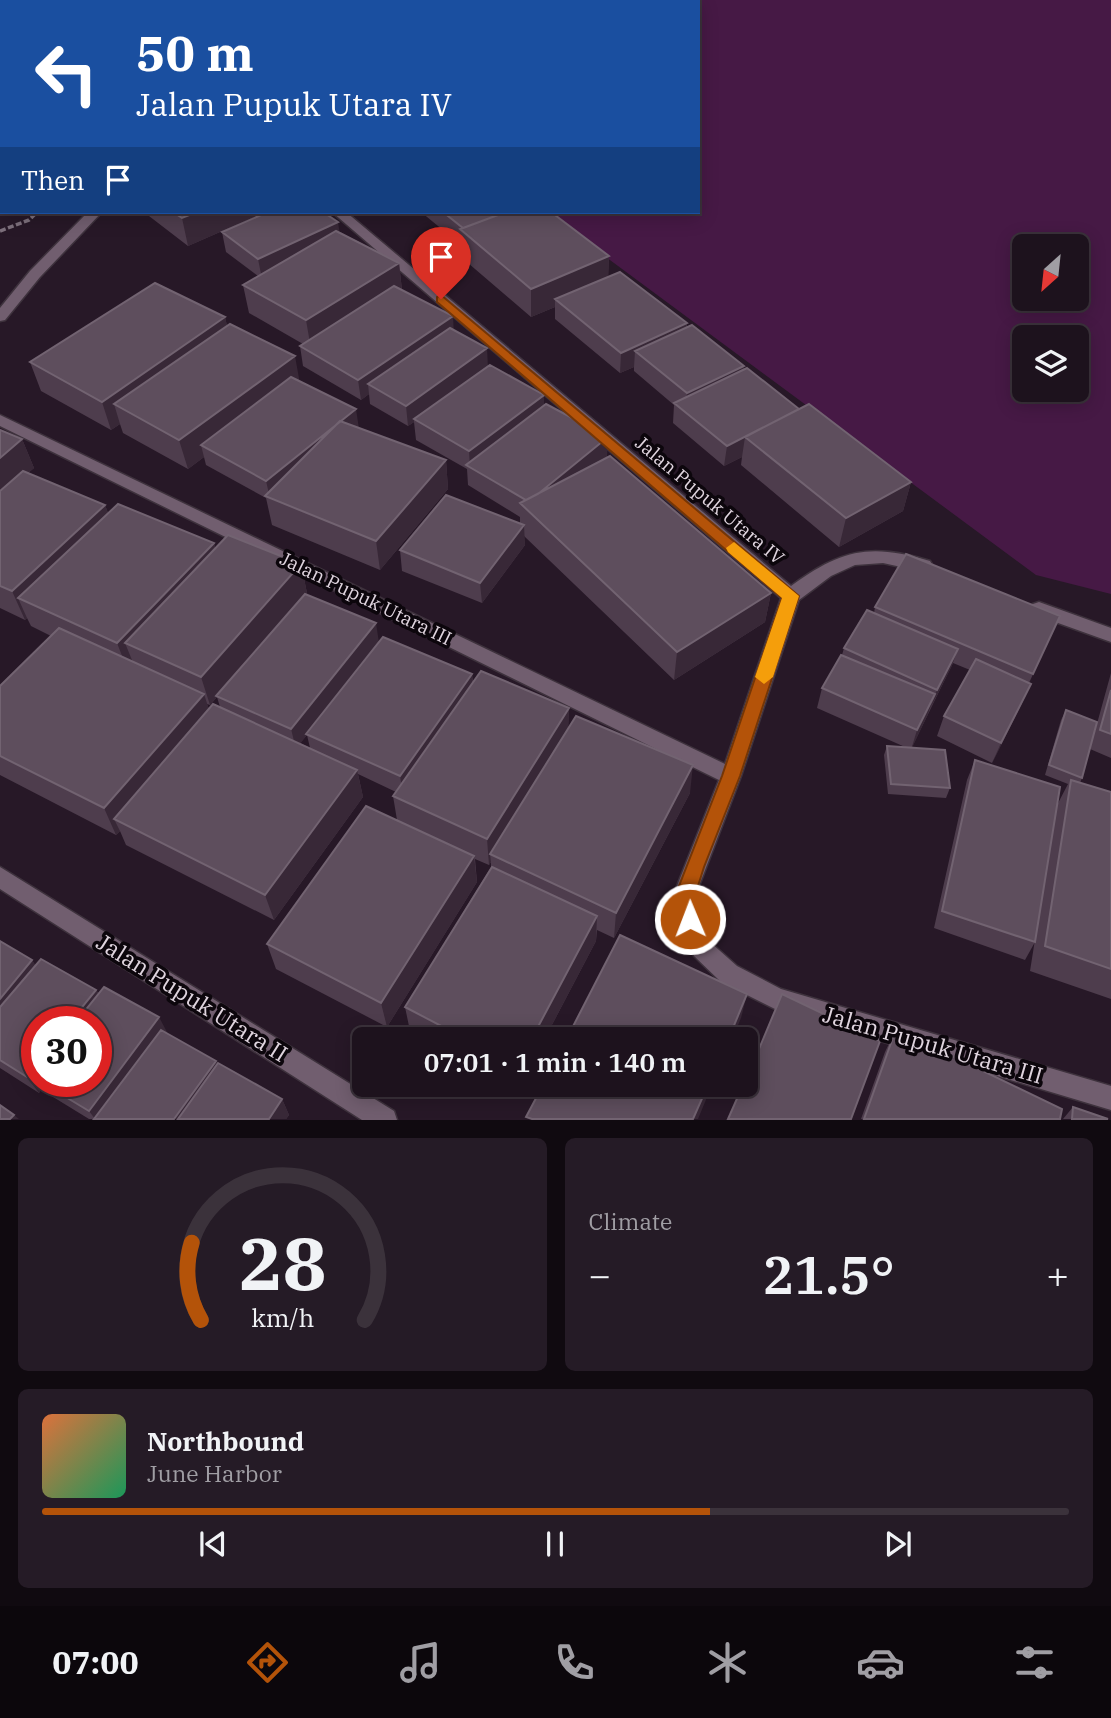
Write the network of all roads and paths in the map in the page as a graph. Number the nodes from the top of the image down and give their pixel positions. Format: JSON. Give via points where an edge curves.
{"nodes":[{"id":1,"x":35,"y":214,"type":"edge"},
{"id":2,"x":93,"y":214,"type":"edge"},
{"id":3,"x":340,"y":214,"type":"edge"},
{"id":4,"x":0,"y":231,"type":"edge"},
{"id":5,"x":0,"y":317,"type":"edge"},
{"id":6,"x":0,"y":420,"type":"edge"},
{"id":7,"x":942,"y":572,"type":"edge"},
{"id":8,"x":791,"y":596,"type":"junction"},
{"id":9,"x":1026,"y":604,"type":"edge"},
{"id":10,"x":1111,"y":635,"type":"edge"},
{"id":11,"x":731,"y":776,"type":"junction"},
{"id":12,"x":0,"y":877,"type":"edge"},
{"id":13,"x":1111,"y":1098,"type":"edge"},
{"id":14,"x":385,"y":1119,"type":"edge"}],
"edges":[{"from":1,"to":4,"type":"path"},
{"from":2,"to":5,"type":"street"},
{"from":3,"to":8,"type":"street","name":"Jalan Pupuk Utara IV"},
{"from":6,"to":11,"type":"street","name":"Jalan Pupuk Utara III"},
{"from":7,"to":8,"type":"street","via":[[890,555],[860,554],[838,563]]},
{"from":8,"to":11,"type":"street","name":"Jalan Pupuk Utara III"},
{"from":9,"to":10,"type":"street"},
{"from":11,"to":13,"type":"street","name":"Jalan Pupuk Utara III","via":[[688,886],[690,919],[702,949],[729,974],[777,999]]},
{"from":12,"to":14,"type":"street","name":"Jalan Pupuk Utara II"}]}
